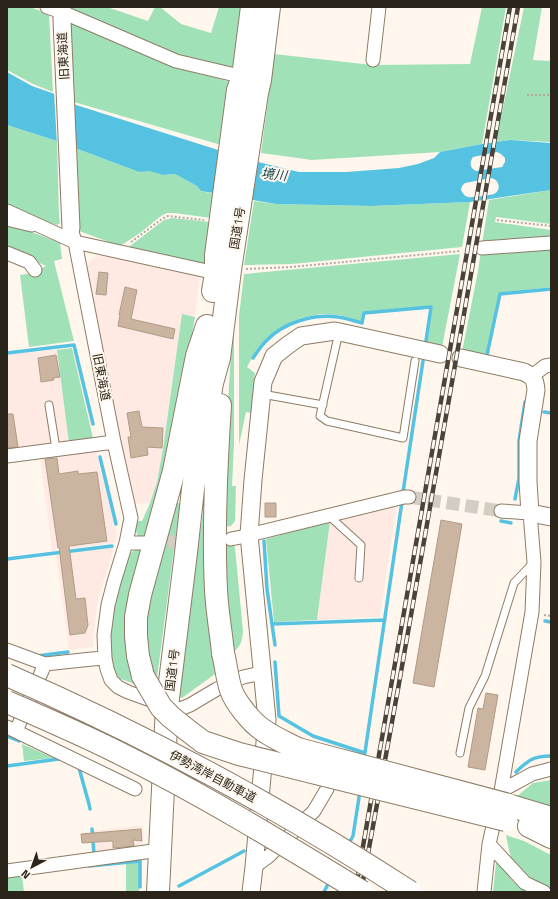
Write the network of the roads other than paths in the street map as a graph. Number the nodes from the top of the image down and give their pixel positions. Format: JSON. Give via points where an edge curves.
{"nodes":[{"id":1,"x":252,"y":7,"type":"edge"},
{"id":2,"x":269,"y":7,"type":"edge"},
{"id":3,"x":379,"y":7,"type":"edge"},
{"id":4,"x":58,"y":11,"type":"edge"},
{"id":5,"x":373,"y":60,"type":"dead end"},
{"id":6,"x":250,"y":85,"type":"junction"},
{"id":7,"x":7,"y":211,"type":"edge"},
{"id":8,"x":7,"y":222,"type":"edge"},
{"id":9,"x":70,"y":235,"type":"junction"},
{"id":10,"x":551,"y":243,"type":"edge"},
{"id":11,"x":482,"y":248,"type":"dead end"},
{"id":12,"x":7,"y":253,"type":"edge"},
{"id":13,"x":224,"y":264,"type":"junction"},
{"id":14,"x":36,"y":270,"type":"dead end"},
{"id":15,"x":207,"y":326,"type":"junction"},
{"id":16,"x":339,"y":331,"type":"junction"},
{"id":17,"x":440,"y":354,"type":"dead end"},
{"id":18,"x":219,"y":358,"type":"junction"},
{"id":19,"x":461,"y":358,"type":"dead end"},
{"id":20,"x":415,"y":361,"type":"dead end"},
{"id":21,"x":551,"y":365,"type":"edge"},
{"id":22,"x":532,"y":376,"type":"junction"},
{"id":23,"x":262,"y":394,"type":"junction"},
{"id":24,"x":49,"y":405,"type":"dead end"},
{"id":25,"x":323,"y":405,"type":"junction"},
{"id":26,"x":114,"y":442,"type":"junction"},
{"id":27,"x":56,"y":449,"type":"junction"},
{"id":28,"x":199,"y":449,"type":"junction"},
{"id":29,"x":7,"y":456,"type":"edge"},
{"id":30,"x":409,"y":497,"type":"tunnel mouth"},
{"id":31,"x":501,"y":511,"type":"tunnel mouth"},
{"id":32,"x":530,"y":513,"type":"junction"},
{"id":33,"x":328,"y":515,"type":"junction"},
{"id":34,"x":551,"y":517,"type":"edge"},
{"id":35,"x":249,"y":534,"type":"junction"},
{"id":36,"x":231,"y":538,"type":"tunnel mouth"},
{"id":37,"x":126,"y":543,"type":"junction"},
{"id":38,"x":144,"y":543,"type":"tunnel mouth"},
{"id":39,"x":534,"y":562,"type":"junction"},
{"id":40,"x":359,"y":578,"type":"dead end"},
{"id":41,"x":7,"y":650,"type":"edge"},
{"id":42,"x":105,"y":658,"type":"junction"},
{"id":43,"x":45,"y":664,"type":"junction"},
{"id":44,"x":262,"y":673,"type":"junction"},
{"id":45,"x":7,"y":674,"type":"edge"},
{"id":46,"x":7,"y":702,"type":"edge"},
{"id":47,"x":167,"y":706,"type":"junction"},
{"id":48,"x":267,"y":720,"type":"junction"},
{"id":49,"x":12,"y":729,"type":"edge"},
{"id":50,"x":460,"y":753,"type":"dead end"},
{"id":51,"x":551,"y":769,"type":"edge"},
{"id":52,"x":135,"y":789,"type":"dead end"},
{"id":53,"x":506,"y":805,"type":"junction"},
{"id":54,"x":551,"y":818,"type":"edge"},
{"id":55,"x":551,"y":835,"type":"edge"},
{"id":56,"x":489,"y":844,"type":"junction"},
{"id":57,"x":160,"y":850,"type":"junction"},
{"id":58,"x":254,"y":867,"type":"junction"},
{"id":59,"x":7,"y":871,"type":"edge"},
{"id":60,"x":158,"y":892,"type":"edge"},
{"id":61,"x":251,"y":892,"type":"edge"},
{"id":62,"x":362,"y":892,"type":"edge"},
{"id":63,"x":410,"y":892,"type":"edge"},
{"id":64,"x":484,"y":892,"type":"edge"},
{"id":65,"x":544,"y":892,"type":"edge"}],
"edges":[{"from":1,"to":6,"type":"highway","name":"国道1号"},
{"from":2,"to":6,"type":"highway","name":"国道1号"},
{"from":3,"to":5,"type":"street"},
{"from":4,"to":6,"type":"street","via":[[176,61]]},
{"from":4,"to":9,"type":"street","name":"旧東海道"},
{"from":6,"to":13,"type":"highway","name":"国道1号"},
{"from":7,"to":9,"type":"street"},
{"from":8,"to":9,"type":"lane"},
{"from":9,"to":13,"type":"street","via":[[118,252]]},
{"from":9,"to":26,"type":"street","name":"旧東海道"},
{"from":10,"to":11,"type":"street"},
{"from":12,"to":14,"type":"street","via":[[29,262]]},
{"from":13,"to":15,"type":"highway","name":"国道1号"},
{"from":13,"to":18,"type":"highway","name":"国道1号"},
{"from":15,"to":28,"type":"highway","name":"国道1号","via":[[209,334]]},
{"from":15,"to":53,"type":"highway","bridge":true,"via":[[197,356],[174,471],[136,617],[138,656],[143,676],[161,706],[203,742],[239,754]]},
{"from":16,"to":17,"type":"street"},
{"from":16,"to":23,"type":"street","via":[[301,336],[274,356]]},
{"from":16,"to":25,"type":"lane"},
{"from":18,"to":28,"type":"highway","name":"国道1号"},
{"from":18,"to":53,"type":"highway","bridge":true,"via":[[221,393],[215,503],[216,591],[223,654],[231,690],[239,704],[262,730],[298,749]]},
{"from":19,"to":22,"type":"street"},
{"from":20,"to":25,"type":"lane","via":[[403,438],[327,421],[320,416]]},
{"from":21,"to":22,"type":"street","via":[[545,366]]},
{"from":22,"to":32,"type":"street","via":[[536,381],[536,390],[528,441]]},
{"from":23,"to":25,"type":"lane"},
{"from":23,"to":35,"type":"street"},
{"from":24,"to":27,"type":"lane"},
{"from":26,"to":27,"type":"street"},
{"from":26,"to":37,"type":"street","name":"旧東海道","via":[[131,518]]},
{"from":27,"to":29,"type":"street"},
{"from":28,"to":47,"type":"highway","name":"国道1号"},
{"from":30,"to":33,"type":"street","via":[[404,496]]},
{"from":31,"to":32,"type":"street"},
{"from":32,"to":34,"type":"street"},
{"from":32,"to":39,"type":"street"},
{"from":33,"to":35,"type":"street"},
{"from":33,"to":40,"type":"lane","via":[[361,545]]},
{"from":35,"to":36,"type":"street"},
{"from":35,"to":44,"type":"street"},
{"from":37,"to":38,"type":"street"},
{"from":37,"to":42,"type":"street","name":"旧東海道","via":[[108,606],[104,635]]},
{"from":39,"to":50,"type":"lane","via":[[514,583],[485,676],[469,708]]},
{"from":39,"to":53,"type":"street","via":[[532,612]]},
{"from":41,"to":43,"type":"street"},
{"from":42,"to":43,"type":"street"},
{"from":42,"to":47,"type":"street","name":"旧東海道","via":[[111,680],[118,686]]},
{"from":43,"to":49,"type":"street"},
{"from":44,"to":47,"type":"street","name":"旧東海道","via":[[243,677],[180,709]]},
{"from":44,"to":48,"type":"street"},
{"from":45,"to":63,"type":"highway","name":"伊勢湾岸自動車道","bridge":true,"via":[[116,725],[232,785]]},
{"from":46,"to":62,"type":"highway","name":"伊勢湾岸自動車道","bridge":true,"via":[[118,752],[245,822]]},
{"from":47,"to":57,"type":"highway","name":"国道1号"},
{"from":48,"to":58,"type":"street"},
{"from":48,"to":58,"type":"street","via":[[300,739],[330,750],[326,789],[314,811],[269,856]]},
{"from":49,"to":52,"type":"street"},
{"from":51,"to":53,"type":"street","via":[[532,774]]},
{"from":53,"to":54,"type":"highway"},
{"from":53,"to":55,"type":"highway","via":[[529,826]]},
{"from":53,"to":56,"type":"street"},
{"from":56,"to":64,"type":"street"},
{"from":56,"to":65,"type":"street","via":[[525,883]]},
{"from":57,"to":59,"type":"street"},
{"from":57,"to":60,"type":"highway","name":"国道1号"},
{"from":58,"to":61,"type":"street"}]}
